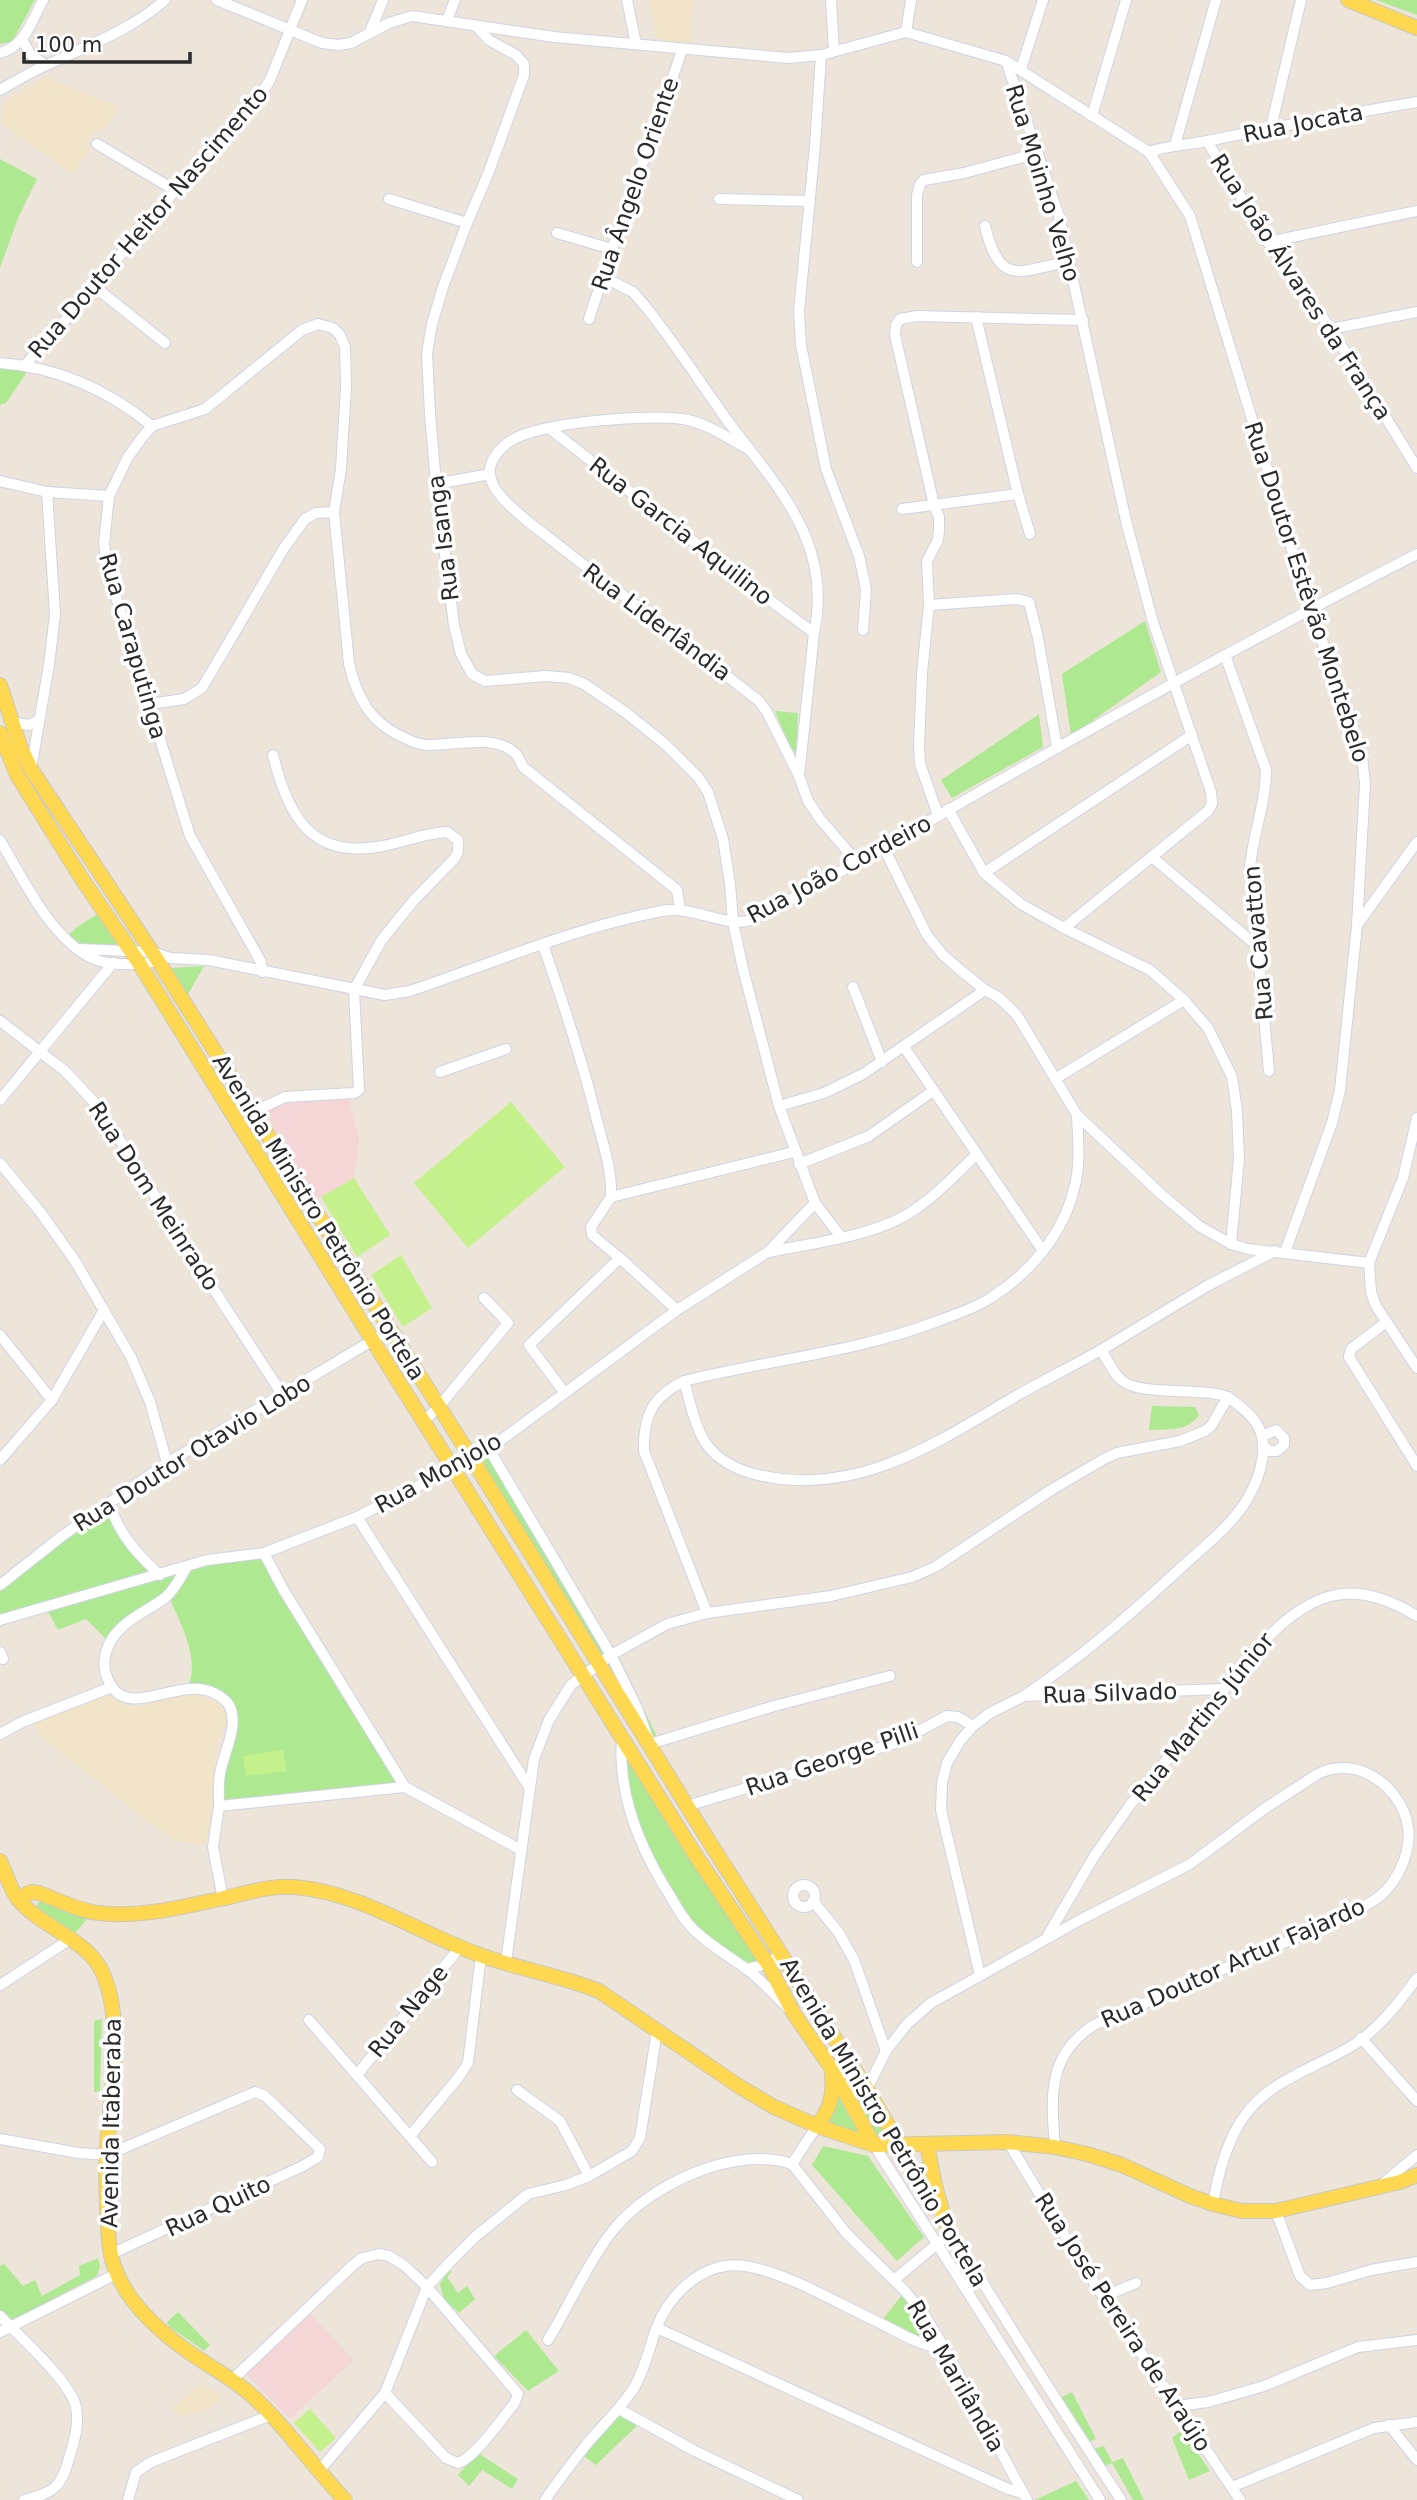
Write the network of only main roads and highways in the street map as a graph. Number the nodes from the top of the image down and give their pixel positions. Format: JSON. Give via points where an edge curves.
{"nodes":[{"id":1,"x":1348,"y":0,"type":"edge"},
{"id":2,"x":1417,"y":28,"type":"edge"},
{"id":3,"x":0,"y":685,"type":"edge"},
{"id":4,"x":0,"y":733,"type":"edge"},
{"id":5,"x":0,"y":1861,"type":"edge"},
{"id":6,"x":39,"y":1893,"type":"junction"},
{"id":7,"x":18,"y":1899,"type":"junction"},
{"id":8,"x":832,"y":2069,"type":"junction"},
{"id":9,"x":817,"y":2126,"type":"junction"},
{"id":10,"x":899,"y":2144,"type":"junction"},
{"id":11,"x":927,"y":2144,"type":"junction"},
{"id":12,"x":874,"y":2145,"type":"junction"},
{"id":13,"x":1417,"y":2175,"type":"edge"},
{"id":14,"x":948,"y":2228,"type":"road end"},
{"id":15,"x":345,"y":2500,"type":"edge"}],
"edges":[{"from":1,"to":2,"type":"main road"},
{"from":3,"to":10,"type":"main road","name":"Avenida Ministro Petrônio Portela","via":[[31,769],[160,957],[390,1330],[605,1659],[687,1806]]},
{"from":4,"to":8,"type":"main road","name":"Avenida Ministro Petrônio Portela","via":[[18,775],[80,876],[136,958]]},
{"from":5,"to":6,"type":"main road"},
{"from":5,"to":7,"type":"main road","name":"Avenida Itaberaba"},
{"from":6,"to":7,"type":"main road"},
{"from":6,"to":9,"type":"main road","via":[[93,1912],[119,1914],[172,1909],[261,1889],[316,1889],[363,1904],[481,1955],[599,1992],[755,2096]]},
{"from":7,"to":15,"type":"main road","name":"Avenida Itaberaba","via":[[96,1962],[112,2000],[108,2222],[111,2255],[130,2298],[164,2332],[233,2379]]},
{"from":8,"to":9,"type":"main road","via":[[833,2095]]},
{"from":8,"to":12,"type":"main road","name":"Avenida Ministro Petrônio Portela"},
{"from":9,"to":12,"type":"main road"},
{"from":10,"to":11,"type":"main road"},
{"from":10,"to":12,"type":"main road"},
{"from":11,"to":13,"type":"main road","via":[[1008,2142],[1055,2147],[1122,2165],[1213,2204],[1242,2211],[1276,2211]]},
{"from":11,"to":14,"type":"main road"}]}
